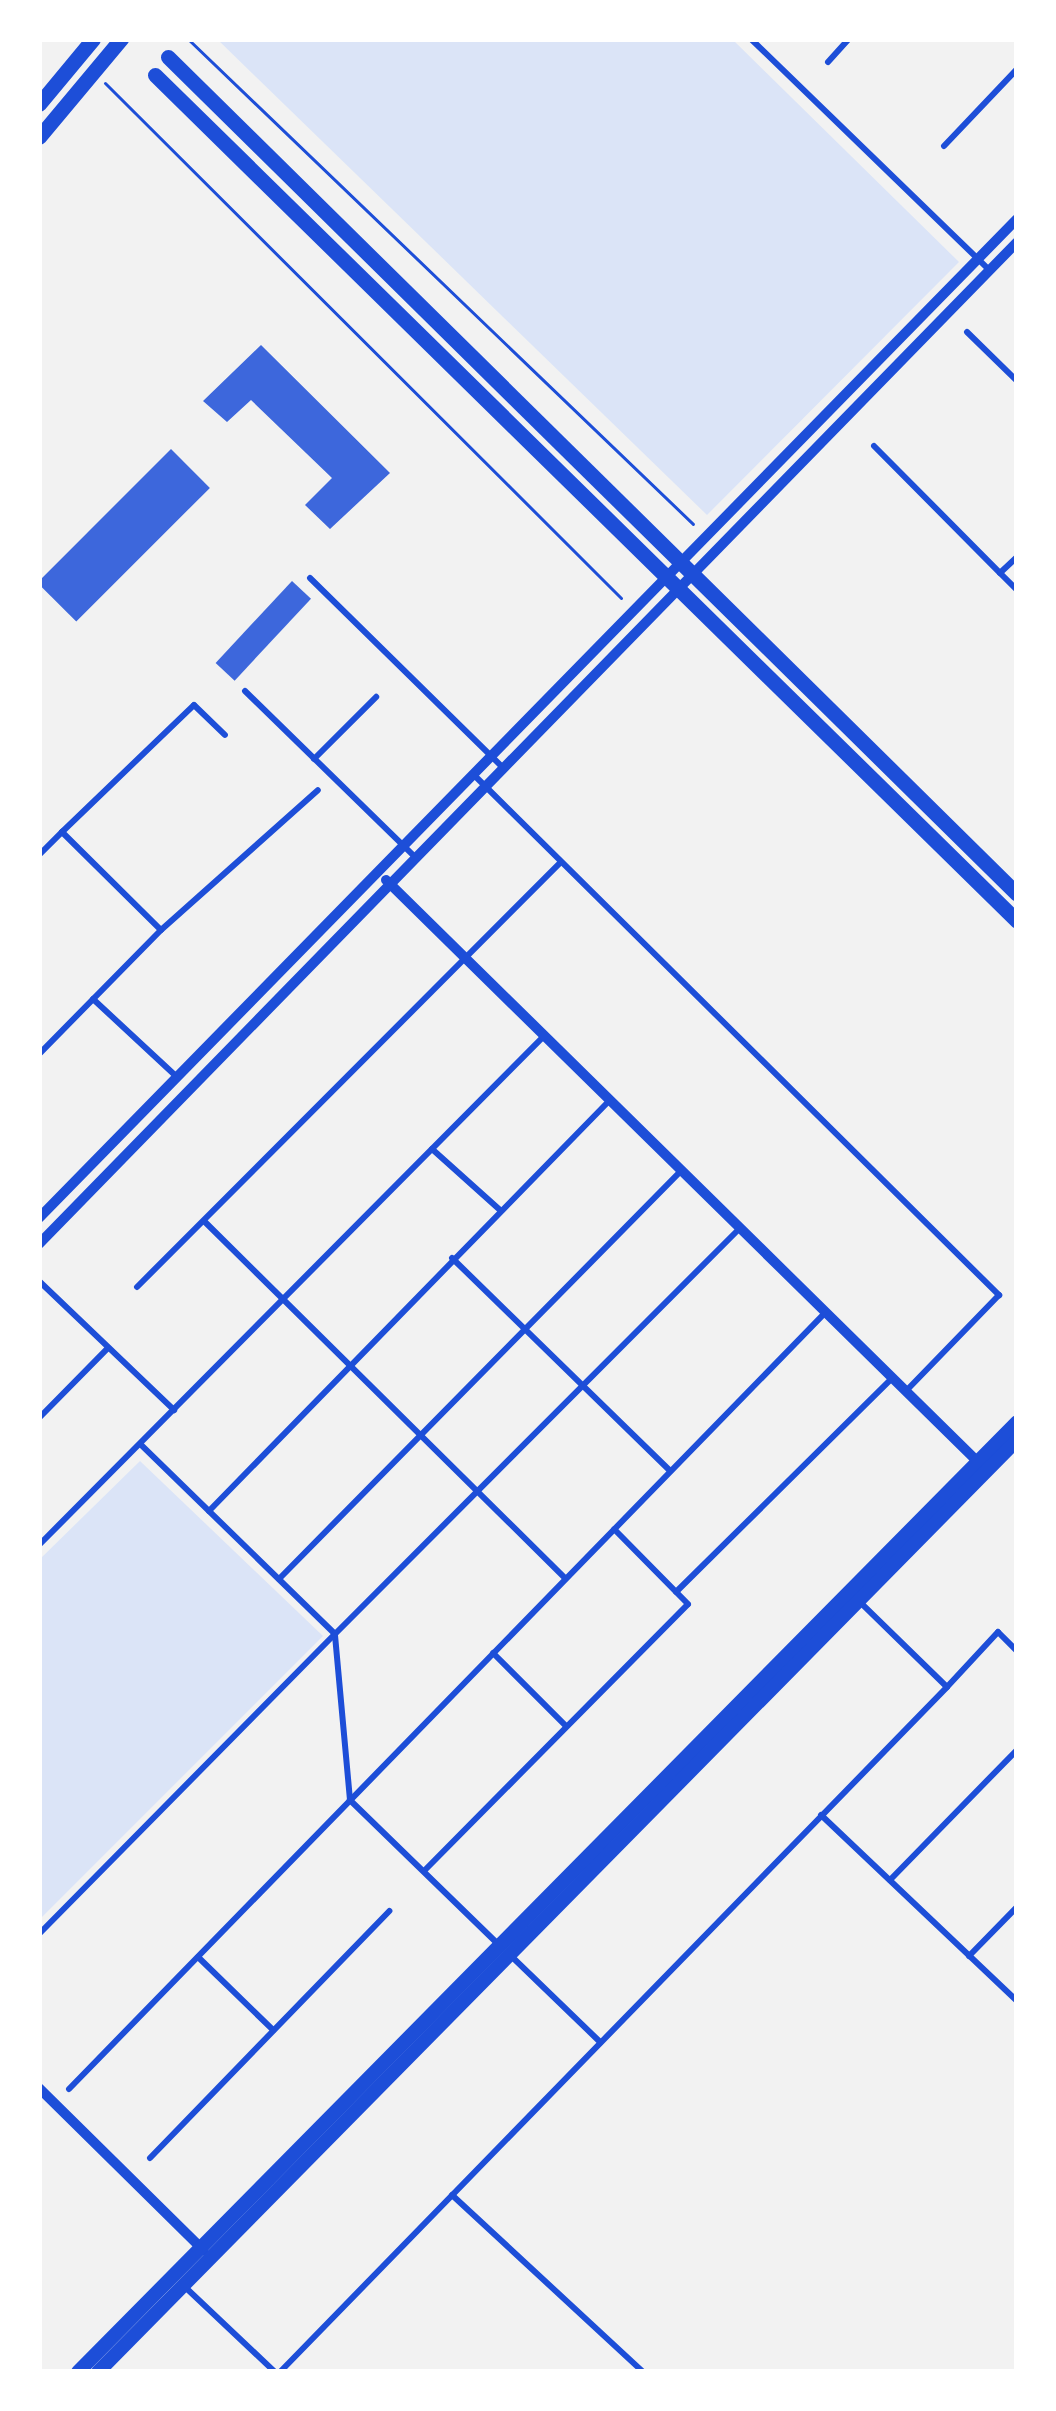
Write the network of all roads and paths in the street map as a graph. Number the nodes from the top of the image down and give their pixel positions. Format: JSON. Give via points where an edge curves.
{"nodes":[{"id":1,"x":93,"y":39,"type":"edge"},
{"id":2,"x":121,"y":39,"type":"edge"},
{"id":3,"x":188,"y":39,"type":"edge"},
{"id":4,"x":751,"y":39,"type":"edge"},
{"id":5,"x":850,"y":39,"type":"edge"},
{"id":6,"x":168,"y":57,"type":"dead end"},
{"id":7,"x":827,"y":62,"type":"dead end"},
{"id":8,"x":1017,"y":69,"type":"edge"},
{"id":9,"x":95,"y":73,"type":"dead end"},
{"id":10,"x":154,"y":75,"type":"dead end"},
{"id":11,"x":39,"y":104,"type":"edge"},
{"id":12,"x":39,"y":137,"type":"edge"},
{"id":13,"x":944,"y":146,"type":"dead end"},
{"id":14,"x":1017,"y":219,"type":"edge"},
{"id":15,"x":1017,"y":242,"type":"edge"},
{"id":16,"x":978,"y":260,"type":"junction"},
{"id":17,"x":989,"y":270,"type":"junction"},
{"id":18,"x":967,"y":332,"type":"dead end"},
{"id":19,"x":1017,"y":381,"type":"edge"},
{"id":20,"x":874,"y":446,"type":"dead end"},
{"id":21,"x":693,"y":524,"type":"dead end"},
{"id":22,"x":1017,"y":557,"type":"edge"},
{"id":23,"x":686,"y":571,"type":"junction"},
{"id":24,"x":1000,"y":573,"type":"junction"},
{"id":25,"x":310,"y":578,"type":"dead end"},
{"id":26,"x":672,"y":585,"type":"junction"},
{"id":27,"x":1017,"y":590,"type":"edge"},
{"id":28,"x":621,"y":598,"type":"dead end"},
{"id":29,"x":245,"y":691,"type":"dead end"},
{"id":30,"x":376,"y":697,"type":"dead end"},
{"id":31,"x":225,"y":735,"type":"dead end"},
{"id":32,"x":493,"y":757,"type":"junction"},
{"id":33,"x":314,"y":758,"type":"junction"},
{"id":34,"x":505,"y":770,"type":"junction"},
{"id":35,"x":475,"y":776,"type":"junction"},
{"id":36,"x":486,"y":788,"type":"junction"},
{"id":37,"x":318,"y":790,"type":"dead end"},
{"id":38,"x":62,"y":832,"type":"junction"},
{"id":39,"x":406,"y":847,"type":"junction"},
{"id":40,"x":39,"y":855,"type":"edge"},
{"id":41,"x":417,"y":859,"type":"junction"},
{"id":42,"x":560,"y":863,"type":"junction"},
{"id":43,"x":379,"y":873,"type":"junction"},
{"id":44,"x":391,"y":885,"type":"junction"},
{"id":45,"x":1017,"y":894,"type":"edge"},
{"id":46,"x":1017,"y":921,"type":"edge"},
{"id":47,"x":161,"y":930,"type":"junction"},
{"id":48,"x":464,"y":961,"type":"junction"},
{"id":49,"x":93,"y":999,"type":"junction"},
{"id":50,"x":541,"y":1039,"type":"junction"},
{"id":51,"x":39,"y":1054,"type":"edge"},
{"id":52,"x":177,"y":1077,"type":"junction"},
{"id":53,"x":607,"y":1103,"type":"junction"},
{"id":54,"x":432,"y":1149,"type":"junction"},
{"id":55,"x":679,"y":1173,"type":"junction"},
{"id":56,"x":500,"y":1210,"type":"junction"},
{"id":57,"x":39,"y":1218,"type":"edge"},
{"id":58,"x":205,"y":1222,"type":"junction"},
{"id":59,"x":738,"y":1230,"type":"junction"},
{"id":60,"x":39,"y":1244,"type":"edge"},
{"id":61,"x":452,"y":1258,"type":"junction"},
{"id":62,"x":39,"y":1281,"type":"edge"},
{"id":63,"x":137,"y":1287,"type":"dead end"},
{"id":64,"x":283,"y":1300,"type":"junction"},
{"id":65,"x":824,"y":1314,"type":"junction"},
{"id":66,"x":524,"y":1330,"type":"junction"},
{"id":67,"x":108,"y":1347,"type":"junction"},
{"id":68,"x":350,"y":1366,"type":"junction"},
{"id":69,"x":891,"y":1379,"type":"junction"},
{"id":70,"x":582,"y":1387,"type":"junction"},
{"id":71,"x":905,"y":1392,"type":"junction"},
{"id":72,"x":174,"y":1410,"type":"junction"},
{"id":73,"x":39,"y":1418,"type":"edge"},
{"id":74,"x":1017,"y":1422,"type":"edge"},
{"id":75,"x":420,"y":1436,"type":"junction"},
{"id":76,"x":1017,"y":1440,"type":"edge"},
{"id":77,"x":140,"y":1444,"type":"junction"},
{"id":78,"x":983,"y":1466,"type":"junction"},
{"id":79,"x":670,"y":1472,"type":"junction"},
{"id":80,"x":477,"y":1492,"type":"junction"},
{"id":81,"x":209,"y":1511,"type":"junction"},
{"id":82,"x":614,"y":1528,"type":"junction"},
{"id":83,"x":39,"y":1545,"type":"edge"},
{"id":84,"x":566,"y":1578,"type":"junction"},
{"id":85,"x":279,"y":1579,"type":"junction"},
{"id":86,"x":676,"y":1592,"type":"junction"},
{"id":87,"x":854,"y":1597,"type":"junction"},
{"id":88,"x":335,"y":1634,"type":"junction"},
{"id":89,"x":1017,"y":1651,"type":"edge"},
{"id":90,"x":493,"y":1653,"type":"junction"},
{"id":91,"x":947,"y":1687,"type":"junction"},
{"id":92,"x":566,"y":1726,"type":"junction"},
{"id":93,"x":1017,"y":1750,"type":"edge"},
{"id":94,"x":350,"y":1800,"type":"junction"},
{"id":95,"x":821,"y":1815,"type":"junction"},
{"id":96,"x":424,"y":1871,"type":"junction"},
{"id":97,"x":890,"y":1880,"type":"junction"},
{"id":98,"x":1017,"y":1907,"type":"edge"},
{"id":99,"x":389,"y":1911,"type":"dead end"},
{"id":100,"x":39,"y":1934,"type":"edge"},
{"id":101,"x":506,"y":1951,"type":"junction"},
{"id":102,"x":969,"y":1956,"type":"junction"},
{"id":103,"x":198,"y":1958,"type":"junction"},
{"id":104,"x":1017,"y":2001,"type":"edge"},
{"id":105,"x":274,"y":2030,"type":"junction"},
{"id":106,"x":600,"y":2042,"type":"junction"},
{"id":107,"x":39,"y":2088,"type":"edge"},
{"id":108,"x":69,"y":2089,"type":"dead end"},
{"id":109,"x":150,"y":2158,"type":"dead end"},
{"id":110,"x":452,"y":2194,"type":"junction"},
{"id":111,"x":205,"y":2252,"type":"junction"},
{"id":112,"x":178,"y":2280,"type":"junction"},
{"id":113,"x":78,"y":2372,"type":"edge"},
{"id":114,"x":98,"y":2372,"type":"edge"},
{"id":115,"x":277,"y":2372,"type":"edge"},
{"id":116,"x":643,"y":2372,"type":"edge"}],
"edges":[{"from":1,"to":11,"type":"main road"},
{"from":2,"to":12,"type":"main road"},
{"from":3,"to":21,"type":"path"},
{"from":4,"to":16,"type":"lane"},
{"from":5,"to":7,"type":"lane"},
{"from":6,"to":23,"type":"main road"},
{"from":8,"to":13,"type":"lane"},
{"from":9,"to":28,"type":"path"},
{"from":10,"to":26,"type":"main road"},
{"from":14,"to":16,"type":"street"},
{"from":15,"to":17,"type":"street"},
{"from":16,"to":17,"type":"lane"},
{"from":16,"to":23,"type":"street"},
{"from":17,"to":23,"type":"street"},
{"from":18,"to":19,"type":"lane"},
{"from":20,"to":24,"type":"lane"},
{"from":22,"to":24,"type":"lane"},
{"from":23,"to":26,"type":"street"},
{"from":23,"to":45,"type":"main road"},
{"from":24,"to":27,"type":"lane"},
{"from":25,"to":32,"type":"lane"},
{"from":26,"to":32,"type":"street"},
{"from":26,"to":34,"type":"street"},
{"from":26,"to":46,"type":"main road"},
{"from":29,"to":33,"type":"lane"},
{"from":30,"to":33,"type":"lane"},
{"from":31,"to":38,"type":"lane","via":[[194,705]]},
{"from":32,"to":34,"type":"lane"},
{"from":32,"to":35,"type":"street"},
{"from":33,"to":39,"type":"lane"},
{"from":34,"to":36,"type":"street"},
{"from":35,"to":36,"type":"lane"},
{"from":35,"to":39,"type":"street"},
{"from":36,"to":41,"type":"street"},
{"from":36,"to":42,"type":"lane"},
{"from":37,"to":47,"type":"lane"},
{"from":38,"to":40,"type":"lane"},
{"from":38,"to":47,"type":"lane"},
{"from":39,"to":41,"type":"lane"},
{"from":39,"to":43,"type":"street"},
{"from":41,"to":44,"type":"street"},
{"from":42,"to":48,"type":"lane"},
{"from":42,"to":71,"type":"lane","via":[[999,1295]]},
{"from":43,"to":44,"type":"street"},
{"from":43,"to":52,"type":"street"},
{"from":44,"to":48,"type":"street"},
{"from":44,"to":60,"type":"street"},
{"from":47,"to":49,"type":"lane"},
{"from":48,"to":50,"type":"street"},
{"from":48,"to":58,"type":"lane"},
{"from":49,"to":51,"type":"lane"},
{"from":49,"to":52,"type":"lane"},
{"from":50,"to":53,"type":"street"},
{"from":50,"to":54,"type":"lane"},
{"from":52,"to":57,"type":"street"},
{"from":53,"to":55,"type":"street"},
{"from":53,"to":56,"type":"lane"},
{"from":54,"to":56,"type":"lane"},
{"from":54,"to":64,"type":"lane"},
{"from":55,"to":59,"type":"street"},
{"from":55,"to":66,"type":"lane"},
{"from":56,"to":61,"type":"lane"},
{"from":58,"to":63,"type":"lane"},
{"from":58,"to":64,"type":"lane"},
{"from":59,"to":65,"type":"street"},
{"from":59,"to":70,"type":"lane"},
{"from":61,"to":66,"type":"lane"},
{"from":61,"to":68,"type":"lane"},
{"from":62,"to":67,"type":"lane"},
{"from":64,"to":68,"type":"lane"},
{"from":64,"to":72,"type":"lane"},
{"from":65,"to":69,"type":"street"},
{"from":65,"to":79,"type":"lane"},
{"from":66,"to":70,"type":"lane"},
{"from":66,"to":75,"type":"lane"},
{"from":67,"to":72,"type":"lane"},
{"from":67,"to":73,"type":"lane"},
{"from":68,"to":75,"type":"lane"},
{"from":68,"to":81,"type":"lane"},
{"from":69,"to":71,"type":"street"},
{"from":69,"to":86,"type":"lane"},
{"from":70,"to":79,"type":"lane"},
{"from":70,"to":80,"type":"lane"},
{"from":71,"to":78,"type":"street"},
{"from":72,"to":77,"type":"lane"},
{"from":74,"to":78,"type":"street"},
{"from":75,"to":80,"type":"lane"},
{"from":75,"to":85,"type":"lane"},
{"from":76,"to":78,"type":"street"},
{"from":77,"to":81,"type":"lane"},
{"from":77,"to":83,"type":"lane"},
{"from":78,"to":87,"type":"street"},
{"from":79,"to":82,"type":"lane"},
{"from":80,"to":84,"type":"lane"},
{"from":80,"to":88,"type":"lane"},
{"from":81,"to":85,"type":"lane"},
{"from":82,"to":84,"type":"lane"},
{"from":82,"to":86,"type":"lane"},
{"from":84,"to":90,"type":"lane"},
{"from":85,"to":88,"type":"lane"},
{"from":86,"to":92,"type":"lane","via":[[688,1604]]},
{"from":87,"to":91,"type":"lane"},
{"from":87,"to":101,"type":"street"},
{"from":88,"to":94,"type":"lane"},
{"from":88,"to":100,"type":"lane"},
{"from":89,"to":91,"type":"lane","via":[[998,1633]]},
{"from":90,"to":92,"type":"lane"},
{"from":90,"to":94,"type":"lane"},
{"from":91,"to":95,"type":"lane"},
{"from":92,"to":96,"type":"lane"},
{"from":93,"to":97,"type":"lane"},
{"from":94,"to":96,"type":"lane"},
{"from":94,"to":103,"type":"lane"},
{"from":95,"to":97,"type":"lane"},
{"from":95,"to":106,"type":"lane"},
{"from":96,"to":101,"type":"lane"},
{"from":97,"to":102,"type":"lane"},
{"from":98,"to":102,"type":"lane"},
{"from":99,"to":105,"type":"lane"},
{"from":101,"to":106,"type":"lane"},
{"from":101,"to":111,"type":"street"},
{"from":102,"to":104,"type":"lane"},
{"from":103,"to":105,"type":"lane"},
{"from":103,"to":108,"type":"lane"},
{"from":105,"to":109,"type":"lane"},
{"from":106,"to":110,"type":"lane"},
{"from":107,"to":111,"type":"street"},
{"from":110,"to":115,"type":"lane"},
{"from":110,"to":116,"type":"lane"},
{"from":111,"to":112,"type":"street"},
{"from":112,"to":113,"type":"street"},
{"from":112,"to":114,"type":"street"},
{"from":112,"to":115,"type":"lane"}]}
